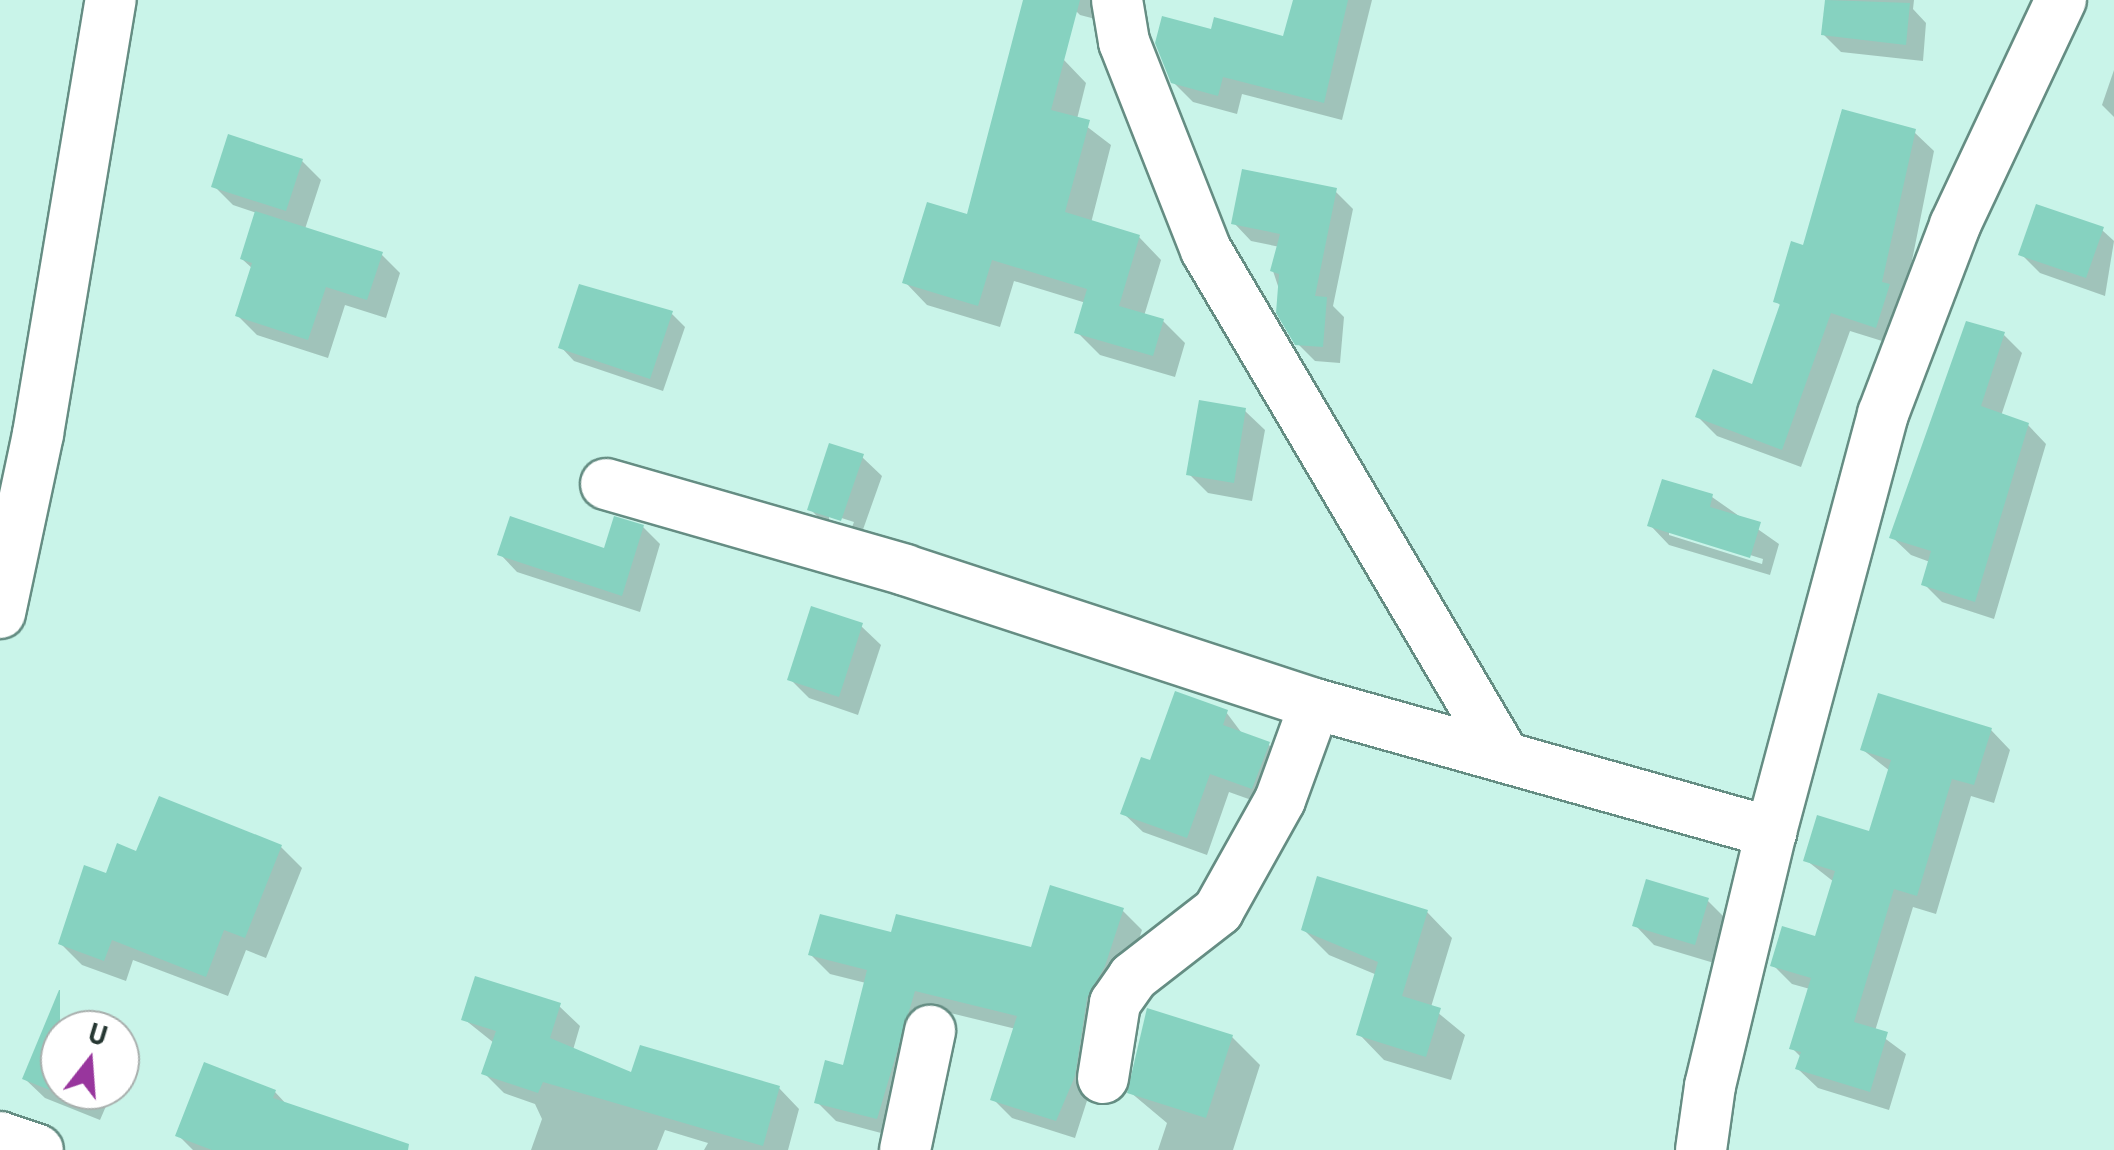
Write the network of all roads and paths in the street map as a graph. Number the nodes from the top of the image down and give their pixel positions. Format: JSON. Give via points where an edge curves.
{"nodes":[{"id":1,"x":111,"y":0,"type":"edge"},
{"id":2,"x":1118,"y":0,"type":"edge"},
{"id":3,"x":2061,"y":0,"type":"edge"},
{"id":4,"x":606,"y":484,"type":"dead end"},
{"id":5,"x":0,"y":613,"type":"edge"},
{"id":6,"x":1316,"y":704,"type":"junction"},
{"id":7,"x":1504,"y":756,"type":"junction"},
{"id":8,"x":1772,"y":832,"type":"junction"},
{"id":9,"x":930,"y":1031,"type":"dead end"},
{"id":10,"x":1103,"y":1078,"type":"dead end"},
{"id":11,"x":0,"y":1137,"type":"edge"},
{"id":12,"x":38,"y":1150,"type":"edge"},
{"id":13,"x":905,"y":1150,"type":"edge"},
{"id":14,"x":1702,"y":1150,"type":"edge"}],
"edges":[{"from":1,"to":5,"type":"street","via":[[38,434]]},
{"from":2,"to":7,"type":"street","via":[[1124,42],[1206,250]]},
{"from":3,"to":8,"type":"street","via":[[1920,306],[1883,414]]},
{"from":4,"to":6,"type":"street","via":[[905,570]]},
{"from":6,"to":7,"type":"street"},
{"from":6,"to":10,"type":"street","via":[[1280,800],[1218,912],[1133,977],[1114,1004]]},
{"from":7,"to":8,"type":"street"},
{"from":8,"to":14,"type":"street","via":[[1710,1086]]},
{"from":9,"to":13,"type":"street"},
{"from":11,"to":12,"type":"street"}]}
